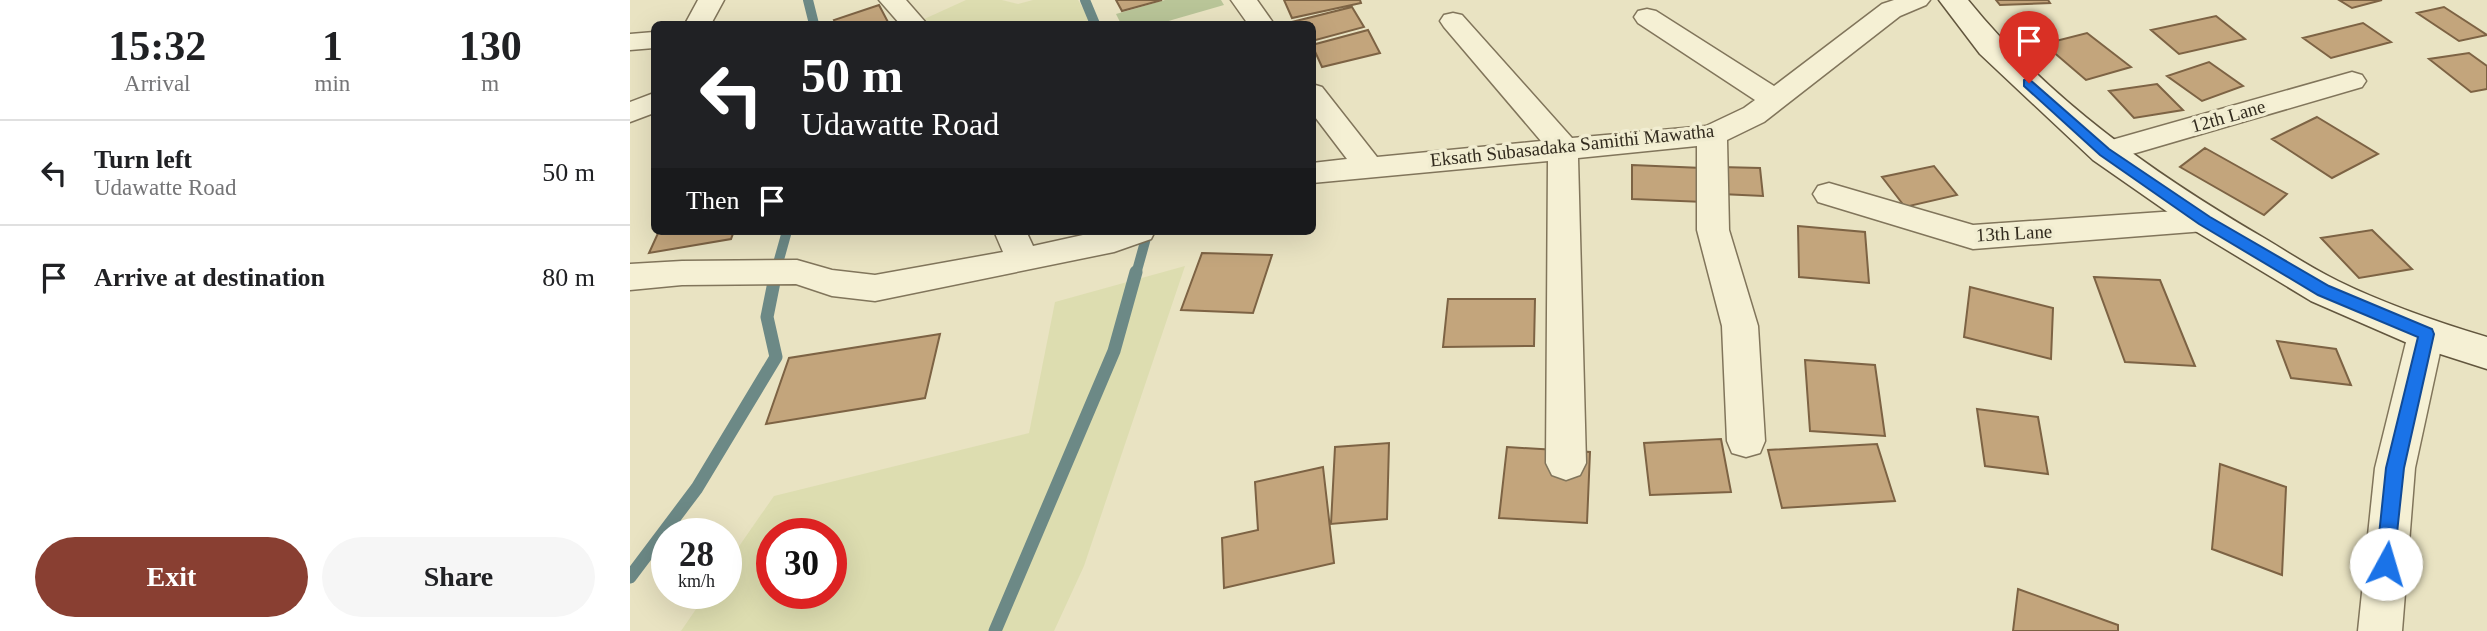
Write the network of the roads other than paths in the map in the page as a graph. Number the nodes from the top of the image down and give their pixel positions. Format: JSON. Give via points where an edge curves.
{"nodes":[{"id":1,"x":711,"y":0,"type":"edge"},
{"id":2,"x":892,"y":0,"type":"edge"},
{"id":3,"x":1244,"y":0,"type":"edge"},
{"id":4,"x":1917,"y":0,"type":"edge"},
{"id":5,"x":1954,"y":0,"type":"edge"},
{"id":6,"x":1647,"y":17,"type":"dead end"},
{"id":7,"x":700,"y":21,"type":"edge"},
{"id":8,"x":911,"y":21,"type":"edge"},
{"id":9,"x":1259,"y":21,"type":"edge"},
{"id":10,"x":1453,"y":21,"type":"dead end"},
{"id":11,"x":651,"y":40,"type":"edge"},
{"id":12,"x":630,"y":42,"type":"edge"},
{"id":13,"x":2352,"y":81,"type":"dead end"},
{"id":14,"x":1316,"y":98,"type":"edge"},
{"id":15,"x":1774,"y":99,"type":"junction"},
{"id":16,"x":651,"y":103,"type":"edge"},
{"id":17,"x":630,"y":113,"type":"edge"},
{"id":18,"x":1712,"y":135,"type":"junction"},
{"id":19,"x":1563,"y":147,"type":"junction"},
{"id":20,"x":2105,"y":152,"type":"junction"},
{"id":21,"x":1368,"y":166,"type":"junction"},
{"id":22,"x":1316,"y":172,"type":"edge"},
{"id":23,"x":1829,"y":194,"type":"dead end"},
{"id":24,"x":2205,"y":220,"type":"junction"},
{"id":25,"x":1128,"y":235,"type":"edge"},
{"id":26,"x":1016,"y":246,"type":"edge"},
{"id":27,"x":630,"y":277,"type":"edge"},
{"id":28,"x":2426,"y":334,"type":"junction"},
{"id":29,"x":2487,"y":353,"type":"edge"},
{"id":30,"x":1746,"y":441,"type":"dead end"},
{"id":31,"x":1566,"y":463,"type":"dead end"},
{"id":32,"x":2380,"y":631,"type":"edge"}],
"edges":[{"from":1,"to":7,"type":"street"},
{"from":2,"to":8,"type":"street"},
{"from":3,"to":9,"type":"street"},
{"from":4,"to":15,"type":"street","name":"Eksath Subasadaka Samithi Mawatha","via":[[1891,10]]},
{"from":5,"to":20,"type":"street","via":[[1991,48]]},
{"from":6,"to":15,"type":"street"},
{"from":10,"to":19,"type":"street"},
{"from":11,"to":12,"type":"street"},
{"from":13,"to":20,"type":"street","name":"12th Lane"},
{"from":14,"to":21,"type":"street"},
{"from":15,"to":18,"type":"street","name":"Eksath Subasadaka Samithi Mawatha","via":[[1754,115]]},
{"from":16,"to":17,"type":"street"},
{"from":18,"to":19,"type":"street","name":"Eksath Subasadaka Samithi Mawatha"},
{"from":18,"to":30,"type":"street","via":[[1713,230],[1740,326]]},
{"from":19,"to":21,"type":"street","name":"Eksath Subasadaka Samithi Mawatha"},
{"from":19,"to":31,"type":"street"},
{"from":20,"to":24,"type":"street"},
{"from":21,"to":22,"type":"street","name":"Eksath Subasadaka Samithi Mawatha"},
{"from":23,"to":24,"type":"street","name":"13th Lane","via":[[1973,237]]},
{"from":24,"to":28,"type":"street","via":[[2324,290]]},
{"from":25,"to":26,"type":"street","via":[[1114,240]]},
{"from":26,"to":27,"type":"street","via":[[876,288],[832,284],[797,272]]},
{"from":28,"to":29,"type":"street"},
{"from":28,"to":32,"type":"street","via":[[2395,468]]}]}
